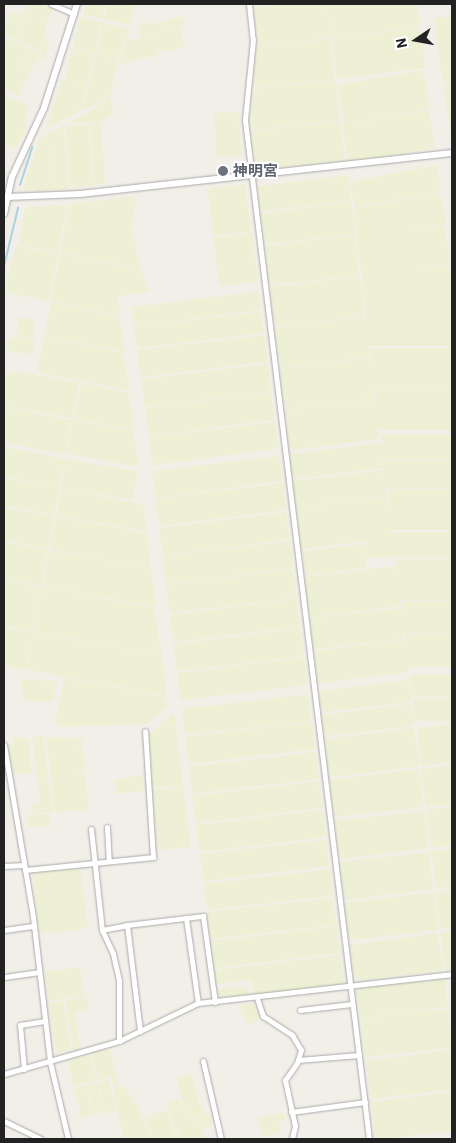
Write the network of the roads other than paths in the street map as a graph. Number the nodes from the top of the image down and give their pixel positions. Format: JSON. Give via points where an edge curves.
{"nodes":[{"id":1,"x":51,"y":4,"type":"edge"},
{"id":2,"x":78,"y":4,"type":"edge"},
{"id":3,"x":249,"y":4,"type":"edge"},
{"id":4,"x":74,"y":14,"type":"junction"},
{"id":5,"x":452,"y":153,"type":"edge"},
{"id":6,"x":252,"y":177,"type":"junction"},
{"id":7,"x":5,"y":197,"type":"edge"},
{"id":8,"x":4,"y":214,"type":"edge"},
{"id":9,"x":144,"y":731,"type":"dead end"},
{"id":10,"x":4,"y":746,"type":"edge"},
{"id":11,"x":6,"y":788,"type":"edge"},
{"id":12,"x":107,"y":827,"type":"dead end"},
{"id":13,"x":91,"y":829,"type":"dead end"},
{"id":14,"x":109,"y":861,"type":"junction"},
{"id":15,"x":94,"y":862,"type":"junction"},
{"id":16,"x":4,"y":866,"type":"edge"},
{"id":17,"x":25,"y":867,"type":"junction"},
{"id":18,"x":186,"y":918,"type":"junction"},
{"id":19,"x":127,"y":925,"type":"junction"},
{"id":20,"x":33,"y":926,"type":"junction"},
{"id":21,"x":4,"y":930,"type":"edge"},
{"id":22,"x":102,"y":930,"type":"junction"},
{"id":23,"x":38,"y":972,"type":"junction"},
{"id":24,"x":452,"y":974,"type":"edge"},
{"id":25,"x":4,"y":978,"type":"edge"},
{"id":26,"x":350,"y":986,"type":"junction"},
{"id":27,"x":257,"y":998,"type":"junction"},
{"id":28,"x":198,"y":1002,"type":"junction"},
{"id":29,"x":215,"y":1002,"type":"junction"},
{"id":30,"x":352,"y":1004,"type":"junction"},
{"id":31,"x":300,"y":1010,"type":"dead end"},
{"id":32,"x":45,"y":1021,"type":"junction"},
{"id":33,"x":140,"y":1031,"type":"junction"},
{"id":34,"x":119,"y":1041,"type":"junction"},
{"id":35,"x":359,"y":1056,"type":"junction"},
{"id":36,"x":298,"y":1060,"type":"junction"},
{"id":37,"x":203,"y":1061,"type":"dead end"},
{"id":38,"x":50,"y":1062,"type":"junction"},
{"id":39,"x":24,"y":1069,"type":"junction"},
{"id":40,"x":4,"y":1074,"type":"edge"},
{"id":41,"x":365,"y":1102,"type":"junction"},
{"id":42,"x":291,"y":1112,"type":"junction"},
{"id":43,"x":4,"y":1122,"type":"edge"},
{"id":44,"x":27,"y":1133,"type":"junction"},
{"id":45,"x":25,"y":1139,"type":"edge"},
{"id":46,"x":41,"y":1139,"type":"edge"},
{"id":47,"x":68,"y":1139,"type":"edge"},
{"id":48,"x":221,"y":1139,"type":"edge"},
{"id":49,"x":292,"y":1139,"type":"edge"},
{"id":50,"x":369,"y":1139,"type":"edge"}],
"edges":[{"from":1,"to":4,"type":"street"},
{"from":2,"to":4,"type":"street"},
{"from":3,"to":6,"type":"street","via":[[253,40],[245,120]]},
{"from":4,"to":7,"type":"street","via":[[51,90]]},
{"from":5,"to":6,"type":"street"},
{"from":6,"to":7,"type":"street","via":[[80,194]]},
{"from":6,"to":26,"type":"street"},
{"from":7,"to":8,"type":"street"},
{"from":9,"to":14,"type":"street","via":[[153,857]]},
{"from":10,"to":11,"type":"street"},
{"from":11,"to":17,"type":"street"},
{"from":12,"to":14,"type":"street"},
{"from":13,"to":15,"type":"street"},
{"from":14,"to":15,"type":"street"},
{"from":15,"to":17,"type":"street"},
{"from":15,"to":22,"type":"street"},
{"from":16,"to":17,"type":"street"},
{"from":17,"to":20,"type":"street"},
{"from":18,"to":19,"type":"street"},
{"from":18,"to":28,"type":"street"},
{"from":18,"to":29,"type":"street","via":[[203,916]]},
{"from":19,"to":22,"type":"street"},
{"from":19,"to":33,"type":"street"},
{"from":20,"to":21,"type":"street"},
{"from":20,"to":23,"type":"street"},
{"from":22,"to":34,"type":"street","via":[[113,954],[119,980]]},
{"from":23,"to":25,"type":"street"},
{"from":23,"to":32,"type":"street"},
{"from":24,"to":26,"type":"street"},
{"from":26,"to":27,"type":"street"},
{"from":26,"to":30,"type":"street"},
{"from":27,"to":29,"type":"street"},
{"from":27,"to":36,"type":"street","via":[[263,1016],[296,1040],[301,1050]]},
{"from":28,"to":29,"type":"street"},
{"from":28,"to":33,"type":"street"},
{"from":30,"to":31,"type":"street"},
{"from":30,"to":35,"type":"street"},
{"from":32,"to":38,"type":"street"},
{"from":32,"to":39,"type":"street","via":[[20,1024]]},
{"from":33,"to":34,"type":"street"},
{"from":34,"to":38,"type":"street"},
{"from":35,"to":36,"type":"street"},
{"from":35,"to":41,"type":"street"},
{"from":36,"to":42,"type":"street","via":[[285,1080]]},
{"from":37,"to":48,"type":"street"},
{"from":38,"to":39,"type":"street"},
{"from":38,"to":47,"type":"street"},
{"from":39,"to":40,"type":"street"},
{"from":41,"to":42,"type":"street"},
{"from":41,"to":50,"type":"street"},
{"from":42,"to":49,"type":"street","via":[[295,1126]]},
{"from":43,"to":44,"type":"street"},
{"from":44,"to":45,"type":"street"},
{"from":44,"to":46,"type":"street"}]}
